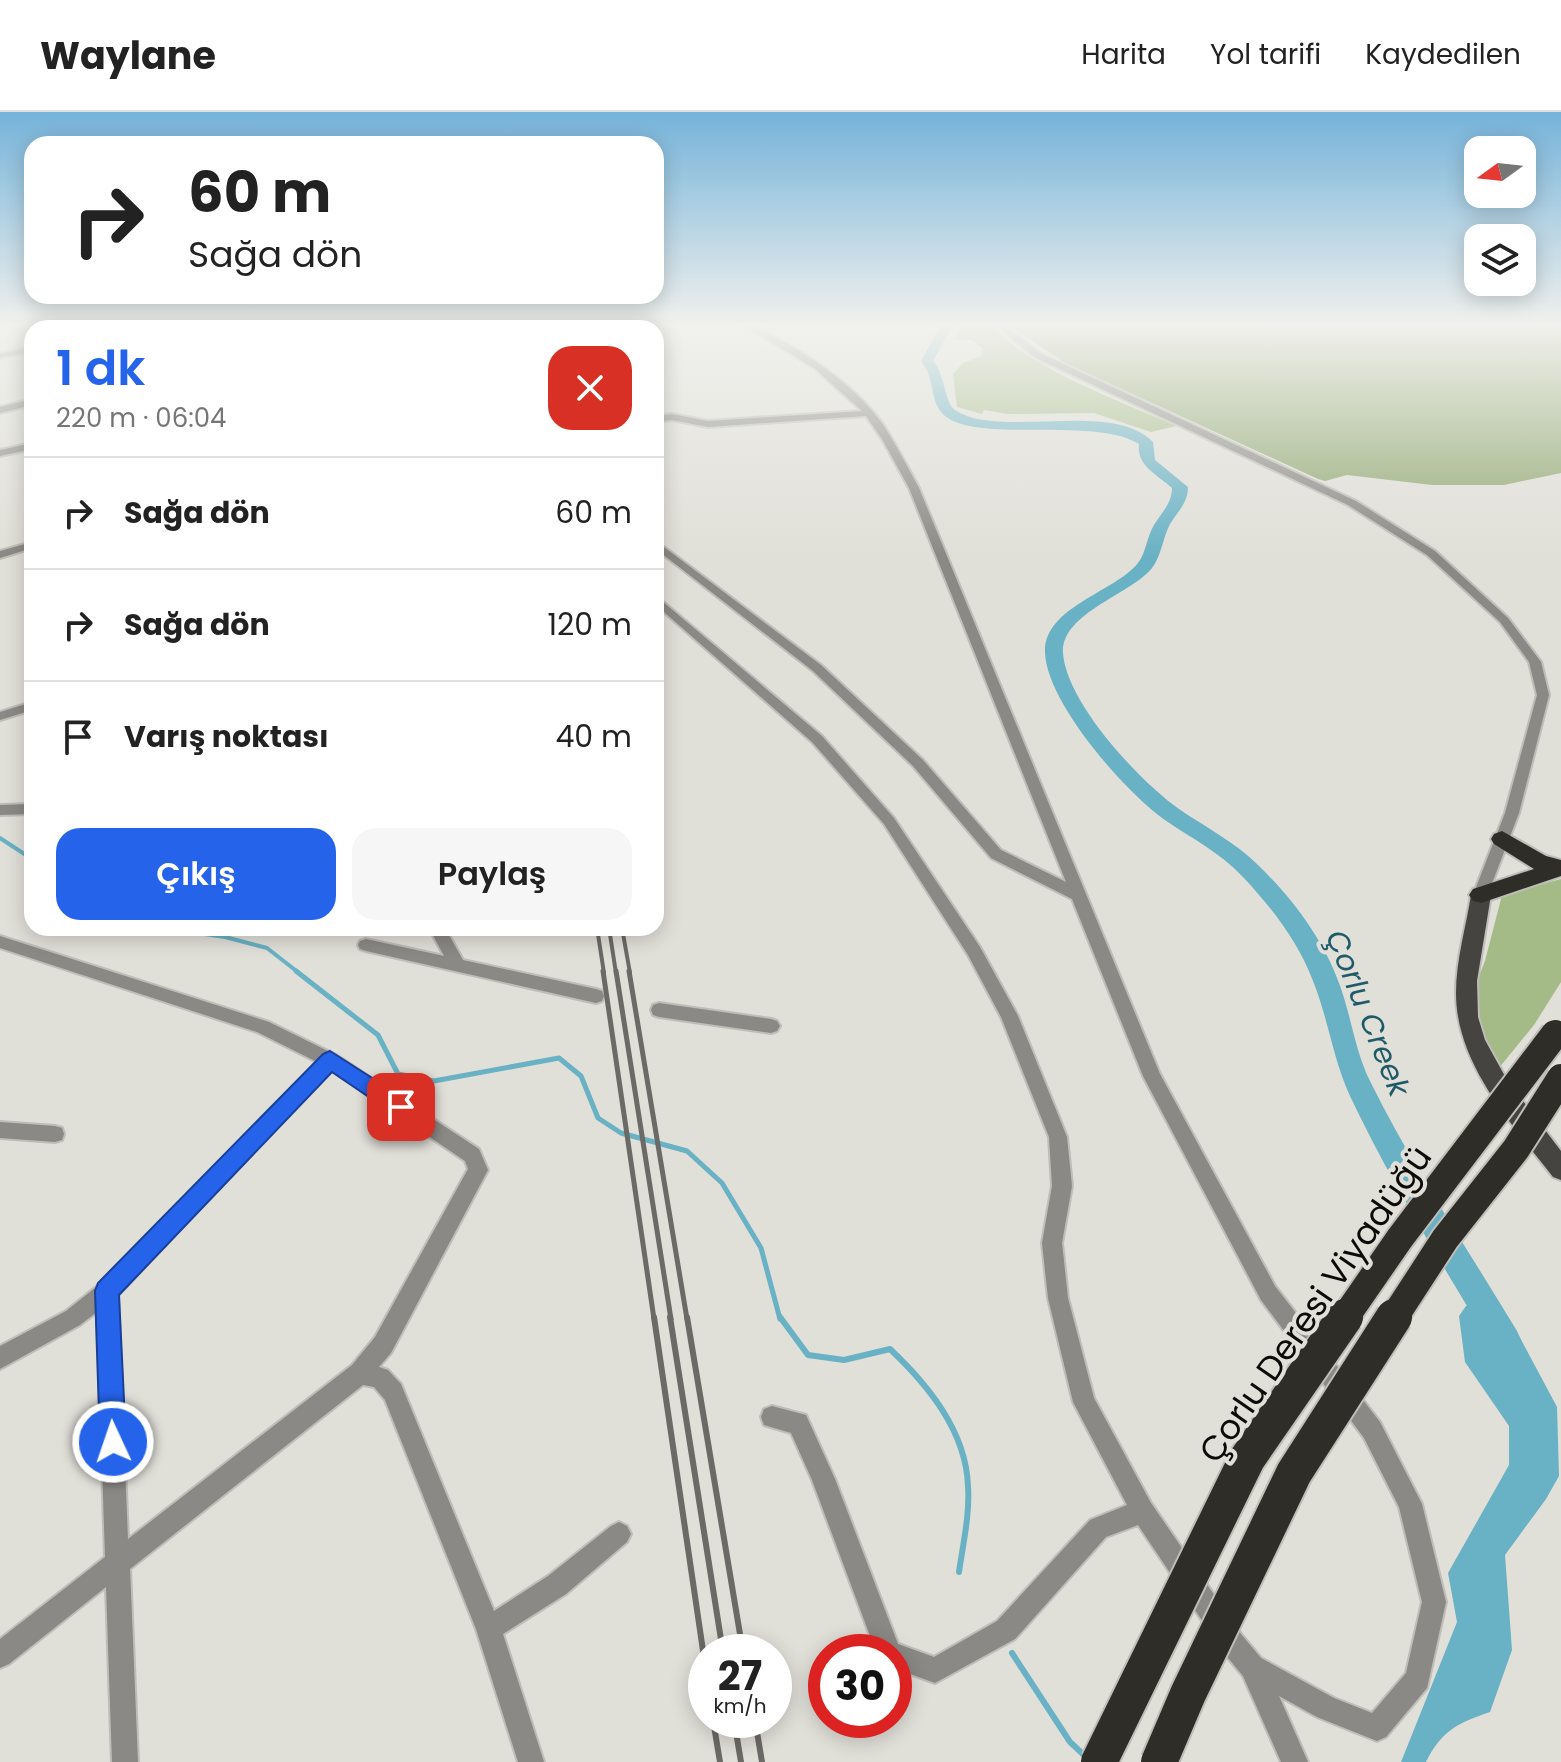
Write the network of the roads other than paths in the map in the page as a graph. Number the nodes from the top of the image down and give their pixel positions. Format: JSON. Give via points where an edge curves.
{"nodes":[{"id":1,"x":856,"y":402,"type":"edge"},
{"id":2,"x":1138,"y":402,"type":"edge"},
{"id":3,"x":24,"y":404,"type":"edge"},
{"id":4,"x":0,"y":410,"type":"edge"},
{"id":5,"x":869,"y":413,"type":"junction"},
{"id":6,"x":664,"y":418,"type":"edge"},
{"id":7,"x":24,"y":448,"type":"edge"},
{"id":8,"x":0,"y":453,"type":"edge"},
{"id":9,"x":24,"y":548,"type":"edge"},
{"id":10,"x":664,"y":550,"type":"edge"},
{"id":11,"x":0,"y":555,"type":"edge"},
{"id":12,"x":664,"y":606,"type":"edge"},
{"id":13,"x":24,"y":708,"type":"edge"},
{"id":14,"x":0,"y":716,"type":"edge"},
{"id":15,"x":24,"y":809,"type":"edge"},
{"id":16,"x":0,"y":810,"type":"edge"},
{"id":17,"x":1502,"y":839,"type":"junction"},
{"id":18,"x":1561,"y":868,"type":"edge"},
{"id":19,"x":1076,"y":894,"type":"junction"},
{"id":20,"x":1481,"y":895,"type":"junction"},
{"id":21,"x":441,"y":936,"type":"edge"},
{"id":22,"x":0,"y":942,"type":"edge"},
{"id":23,"x":366,"y":945,"type":"dead end"},
{"id":24,"x":456,"y":963,"type":"junction"},
{"id":25,"x":596,"y":996,"type":"dead end"},
{"id":26,"x":659,"y":1010,"type":"dead end"},
{"id":27,"x":771,"y":1026,"type":"dead end"},
{"id":28,"x":1558,"y":1029,"type":"edge"},
{"id":29,"x":330,"y":1060,"type":"junction"},
{"id":30,"x":1561,"y":1078,"type":"edge"},
{"id":31,"x":0,"y":1130,"type":"edge"},
{"id":32,"x":55,"y":1134,"type":"dead end"},
{"id":33,"x":1561,"y":1169,"type":"edge"},
{"id":34,"x":107,"y":1291,"type":"junction"},
{"id":35,"x":0,"y":1358,"type":"edge"},
{"id":36,"x":360,"y":1373,"type":"junction"},
{"id":37,"x":772,"y":1417,"type":"dead end"},
{"id":38,"x":1143,"y":1511,"type":"junction"},
{"id":39,"x":619,"y":1534,"type":"dead end"},
{"id":40,"x":119,"y":1562,"type":"junction"},
{"id":41,"x":489,"y":1629,"type":"junction"},
{"id":42,"x":882,"y":1634,"type":"edge"},
{"id":43,"x":0,"y":1655,"type":"edge"},
{"id":44,"x":912,"y":1661,"type":"edge"},
{"id":45,"x":1252,"y":1667,"type":"junction"},
{"id":46,"x":125,"y":1762,"type":"edge"},
{"id":47,"x":531,"y":1762,"type":"edge"},
{"id":48,"x":1099,"y":1762,"type":"edge"},
{"id":49,"x":1159,"y":1762,"type":"edge"},
{"id":50,"x":1295,"y":1762,"type":"edge"}],
"edges":[{"from":1,"to":5,"type":"street"},
{"from":2,"to":17,"type":"street","via":[[1384,521],[1431,553],[1504,620],[1535,662],[1543,695]]},
{"from":3,"to":4,"type":"street"},
{"from":5,"to":6,"type":"street","via":[[708,424]]},
{"from":5,"to":19,"type":"street","via":[[914,488]]},
{"from":7,"to":8,"type":"street"},
{"from":9,"to":11,"type":"street"},
{"from":10,"to":19,"type":"street","via":[[817,668],[918,763],[996,854]]},
{"from":12,"to":38,"type":"street","via":[[797,721],[848,773],[889,821],[988,977],[1037,1079],[1058,1137],[1062,1186],[1052,1243],[1058,1298],[1084,1402]]},
{"from":13,"to":14,"type":"street"},
{"from":15,"to":16,"type":"street"},
{"from":17,"to":18,"type":"highway","via":[[1539,862]]},
{"from":17,"to":20,"type":"street"},
{"from":18,"to":20,"type":"highway"},
{"from":19,"to":45,"type":"street","via":[[1152,1076],[1202,1173],[1268,1293],[1372,1430],[1410,1504],[1434,1602],[1418,1679],[1377,1728],[1326,1708]]},
{"from":20,"to":33,"type":"main road","via":[[1465,995],[1469,1023],[1495,1084]]},
{"from":21,"to":24,"type":"street"},
{"from":22,"to":29,"type":"street","via":[[263,1027]]},
{"from":23,"to":24,"type":"street"},
{"from":24,"to":25,"type":"street"},
{"from":26,"to":27,"type":"street"},
{"from":28,"to":48,"type":"highway","name":"Çorlu Deresi Viyadüğü","bridge":true,"via":[[1400,1238],[1247,1459]]},
{"from":29,"to":34,"type":"street"},
{"from":29,"to":36,"type":"street","via":[[472,1155],[478,1170],[383,1345]]},
{"from":30,"to":49,"type":"highway","bridge":true,"via":[[1516,1149],[1445,1239],[1294,1473]]},
{"from":31,"to":32,"type":"street"},
{"from":34,"to":35,"type":"street","via":[[73,1318]]},
{"from":34,"to":40,"type":"street"},
{"from":36,"to":40,"type":"street"},
{"from":36,"to":41,"type":"street","via":[[380,1378],[393,1392]]},
{"from":37,"to":42,"type":"street","via":[[798,1423],[819,1462]]},
{"from":38,"to":44,"type":"street","via":[[1098,1528],[1006,1630],[935,1670]]},
{"from":38,"to":45,"type":"street"},
{"from":39,"to":41,"type":"street","via":[[557,1585]]},
{"from":40,"to":43,"type":"street"},
{"from":40,"to":46,"type":"street"},
{"from":41,"to":47,"type":"street"},
{"from":45,"to":50,"type":"street"}]}
